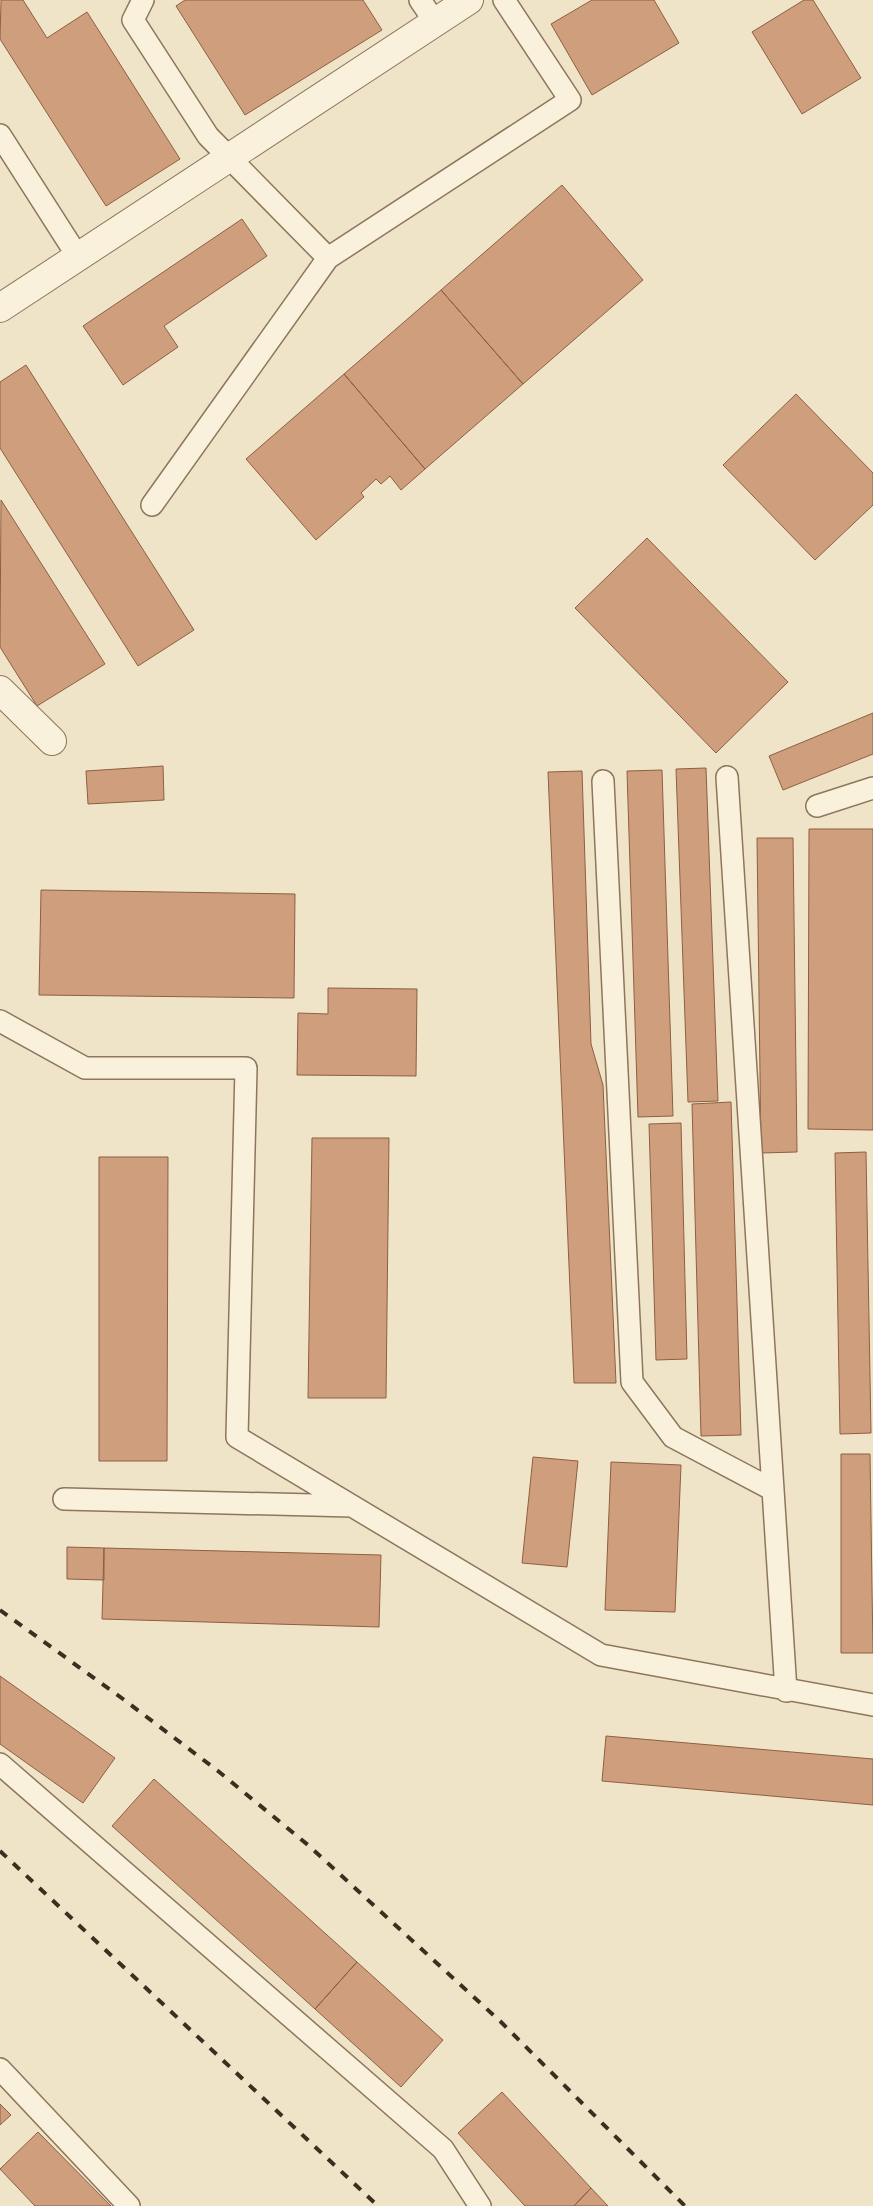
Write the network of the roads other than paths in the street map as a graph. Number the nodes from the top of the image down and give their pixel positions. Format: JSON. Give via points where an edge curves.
{"nodes":[{"id":1,"x":143,"y":0,"type":"edge"},
{"id":2,"x":420,"y":0,"type":"edge"},
{"id":3,"x":469,"y":0,"type":"edge"},
{"id":4,"x":504,"y":0,"type":"edge"},
{"id":5,"x":435,"y":22,"type":"junction"},
{"id":6,"x":0,"y":134,"type":"edge"},
{"id":7,"x":229,"y":157,"type":"junction"},
{"id":8,"x":78,"y":257,"type":"junction"},
{"id":9,"x":328,"y":258,"type":"junction"},
{"id":10,"x":0,"y":308,"type":"edge"},
{"id":11,"x":152,"y":504,"type":"dead end"},
{"id":12,"x":0,"y":690,"type":"edge"},
{"id":13,"x":52,"y":741,"type":"dead end"},
{"id":14,"x":727,"y":777,"type":"dead end"},
{"id":15,"x":603,"y":781,"type":"dead end"},
{"id":16,"x":873,"y":788,"type":"edge"},
{"id":17,"x":817,"y":806,"type":"dead end"},
{"id":18,"x":0,"y":1021,"type":"edge"},
{"id":19,"x":773,"y":1490,"type":"junction"},
{"id":20,"x":64,"y":1498,"type":"dead end"},
{"id":21,"x":352,"y":1506,"type":"junction"},
{"id":22,"x":786,"y":1691,"type":"junction"},
{"id":23,"x":873,"y":1705,"type":"edge"},
{"id":24,"x":0,"y":1764,"type":"edge"},
{"id":25,"x":0,"y":2069,"type":"edge"},
{"id":26,"x":129,"y":2206,"type":"edge"},
{"id":27,"x":480,"y":2206,"type":"edge"}],
"edges":[{"from":1,"to":7,"type":"lane","via":[[133,20],[208,136]]},
{"from":2,"to":5,"type":"lane"},
{"from":3,"to":5,"type":"street"},
{"from":4,"to":9,"type":"lane","via":[[570,100]]},
{"from":5,"to":7,"type":"street"},
{"from":6,"to":8,"type":"lane"},
{"from":7,"to":8,"type":"street"},
{"from":7,"to":9,"type":"lane"},
{"from":8,"to":10,"type":"street"},
{"from":9,"to":11,"type":"lane"},
{"from":12,"to":13,"type":"street"},
{"from":14,"to":19,"type":"lane"},
{"from":15,"to":19,"type":"lane","via":[[632,1382],[673,1437]]},
{"from":16,"to":17,"type":"lane"},
{"from":18,"to":21,"type":"lane","via":[[85,1068],[246,1068],[236,1437]]},
{"from":19,"to":22,"type":"lane"},
{"from":20,"to":21,"type":"lane"},
{"from":21,"to":22,"type":"lane","via":[[601,1656]]},
{"from":22,"to":23,"type":"lane"},
{"from":24,"to":27,"type":"lane","via":[[443,2149]]},
{"from":25,"to":26,"type":"lane"}]}
